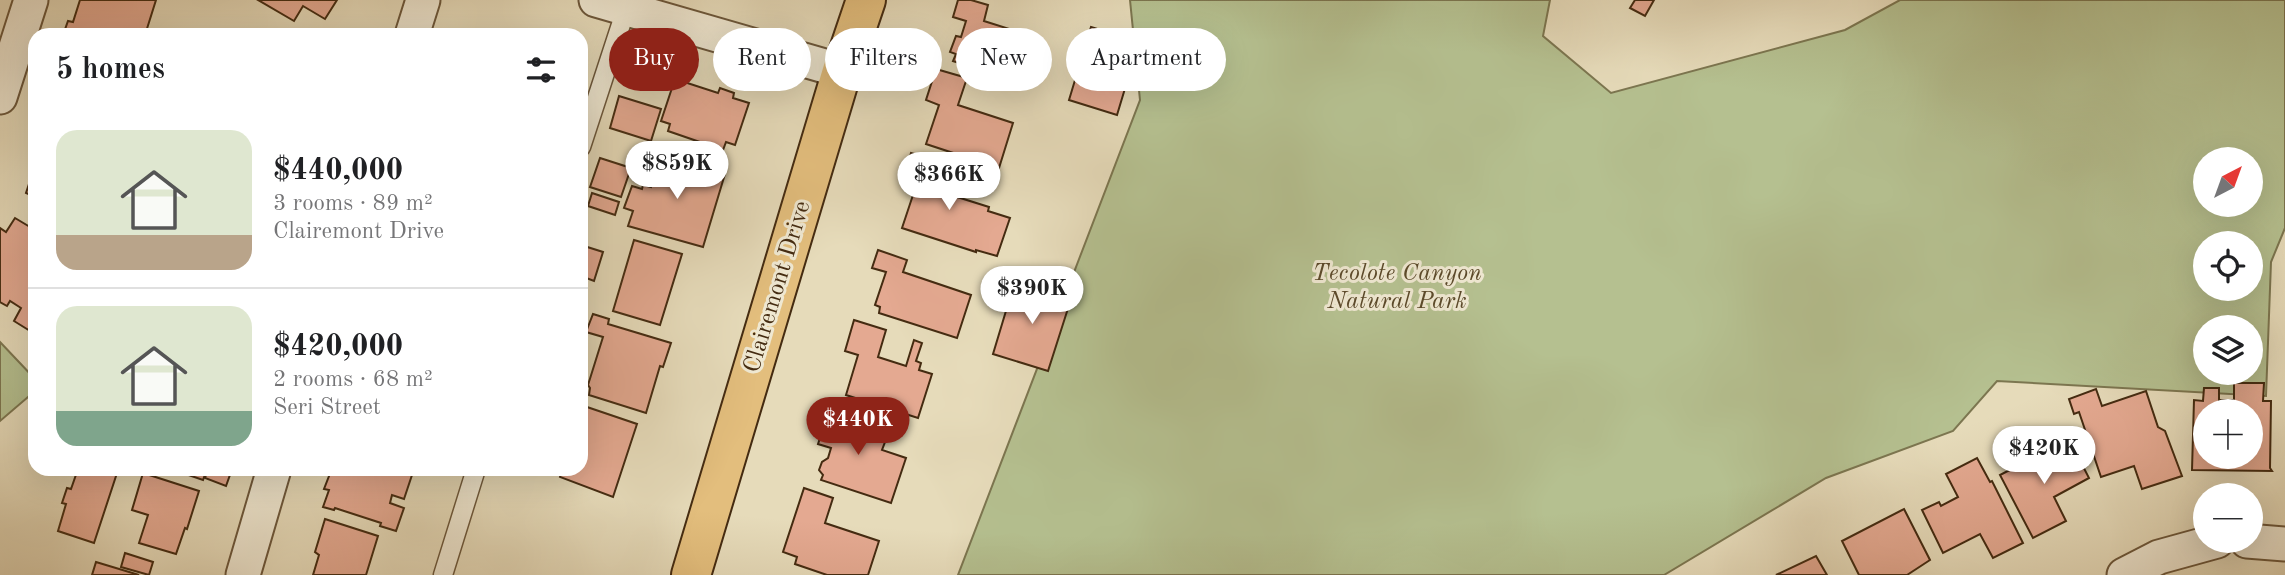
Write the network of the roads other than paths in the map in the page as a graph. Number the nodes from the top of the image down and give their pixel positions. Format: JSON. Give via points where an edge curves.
{"nodes":[{"id":1,"x":31,"y":0,"type":"edge"},
{"id":2,"x":423,"y":0,"type":"edge"},
{"id":3,"x":866,"y":0,"type":"edge"},
{"id":4,"x":617,"y":3,"type":"edge"},
{"id":5,"x":414,"y":28,"type":"edge"},
{"id":6,"x":857,"y":28,"type":"edge"},
{"id":7,"x":825,"y":66,"type":"edge"},
{"id":8,"x":836,"y":91,"type":"edge"},
{"id":9,"x":0,"y":97,"type":"edge"},
{"id":10,"x":588,"y":119,"type":"edge"},
{"id":11,"x":272,"y":476,"type":"edge"},
{"id":12,"x":474,"y":476,"type":"edge"},
{"id":13,"x":2263,"y":542,"type":"edge"},
{"id":14,"x":2285,"y":544,"type":"edge"},
{"id":15,"x":2193,"y":548,"type":"edge"},
{"id":16,"x":243,"y":575,"type":"edge"},
{"id":17,"x":443,"y":575,"type":"edge"},
{"id":18,"x":691,"y":575,"type":"edge"},
{"id":19,"x":2124,"y":575,"type":"edge"}],
"edges":[{"from":1,"to":9,"type":"street"},
{"from":2,"to":5,"type":"street"},
{"from":3,"to":6,"type":"main road","name":"Clairemont Drive"},
{"from":4,"to":7,"type":"street"},
{"from":4,"to":10,"type":"lane"},
{"from":8,"to":18,"type":"main road","name":"Clairemont Drive"},
{"from":11,"to":16,"type":"street"},
{"from":12,"to":17,"type":"lane"},
{"from":13,"to":14,"type":"street"},
{"from":15,"to":19,"type":"street","via":[[2159,557]]}]}
